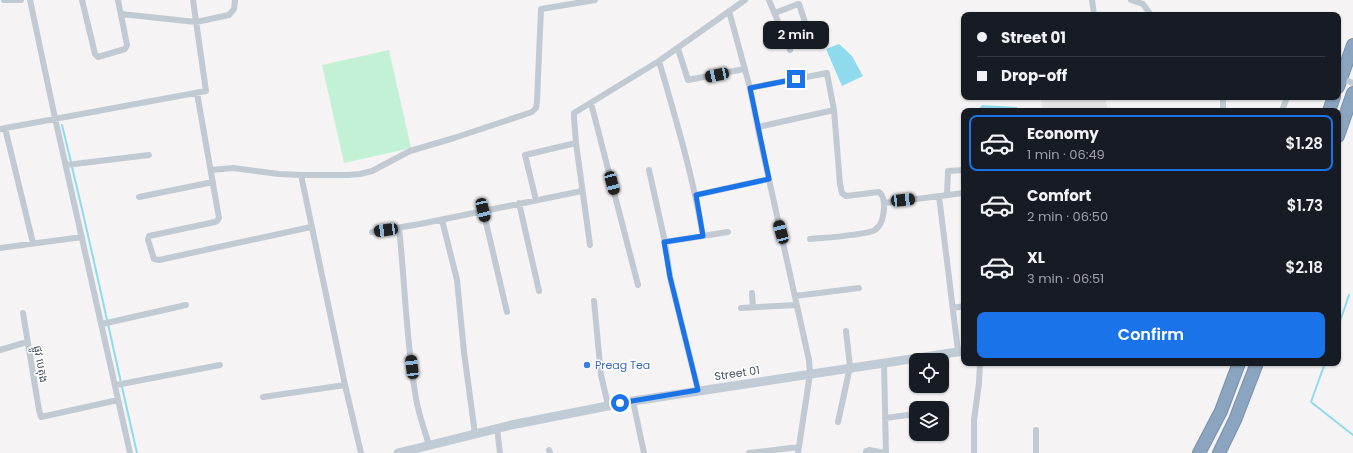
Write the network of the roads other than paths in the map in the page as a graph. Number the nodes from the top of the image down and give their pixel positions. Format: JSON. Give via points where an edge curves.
{"nodes":[{"id":1,"x":4,"y":0,"type":"edge"},
{"id":2,"x":21,"y":0,"type":"edge"},
{"id":3,"x":30,"y":0,"type":"edge"},
{"id":4,"x":82,"y":0,"type":"edge"},
{"id":5,"x":118,"y":0,"type":"edge"},
{"id":6,"x":193,"y":0,"type":"edge"},
{"id":7,"x":235,"y":0,"type":"edge"},
{"id":8,"x":595,"y":0,"type":"edge"},
{"id":9,"x":745,"y":0,"type":"edge"},
{"id":10,"x":769,"y":0,"type":"edge"},
{"id":11,"x":1092,"y":0,"type":"edge"},
{"id":12,"x":1131,"y":0,"type":"edge"},
{"id":13,"x":0,"y":1,"type":"edge"},
{"id":14,"x":1143,"y":2,"type":"edge"},
{"id":15,"x":558,"y":3,"type":"edge"},
{"id":16,"x":729,"y":11,"type":"junction"},
{"id":17,"x":1094,"y":12,"type":"edge"},
{"id":18,"x":1149,"y":12,"type":"edge"},
{"id":19,"x":775,"y":13,"type":"junction"},
{"id":20,"x":121,"y":14,"type":"junction"},
{"id":21,"x":196,"y":22,"type":"junction"},
{"id":22,"x":811,"y":40,"type":"dead end"},
{"id":23,"x":1353,"y":45,"type":"edge"},
{"id":24,"x":678,"y":49,"type":"junction"},
{"id":25,"x":790,"y":50,"type":"dead end"},
{"id":26,"x":659,"y":61,"type":"junction"},
{"id":27,"x":744,"y":69,"type":"junction"},
{"id":28,"x":1341,"y":76,"type":"edge"},
{"id":29,"x":1341,"y":81,"type":"edge"},
{"id":30,"x":1353,"y":83,"type":"edge"},
{"id":31,"x":750,"y":88,"type":"junction"},
{"id":32,"x":197,"y":93,"type":"junction"},
{"id":33,"x":1353,"y":94,"type":"edge"},
{"id":34,"x":591,"y":103,"type":"junction"},
{"id":35,"x":834,"y":110,"type":"junction"},
{"id":36,"x":55,"y":118,"type":"junction"},
{"id":37,"x":758,"y":127,"type":"junction"},
{"id":38,"x":1341,"y":128,"type":"edge"},
{"id":39,"x":3,"y":129,"type":"edge"},
{"id":40,"x":576,"y":143,"type":"junction"},
{"id":41,"x":149,"y":155,"type":"dead end"},
{"id":42,"x":70,"y":165,"type":"junction"},
{"id":43,"x":211,"y":170,"type":"junction"},
{"id":44,"x":649,"y":170,"type":"dead end"},
{"id":45,"x":961,"y":170,"type":"edge"},
{"id":46,"x":301,"y":174,"type":"junction"},
{"id":47,"x":769,"y":179,"type":"junction"},
{"id":48,"x":213,"y":182,"type":"junction"},
{"id":49,"x":582,"y":191,"type":"junction"},
{"id":50,"x":961,"y":193,"type":"edge"},
{"id":51,"x":696,"y":195,"type":"junction"},
{"id":52,"x":947,"y":195,"type":"junction"},
{"id":53,"x":939,"y":196,"type":"junction"},
{"id":54,"x":139,"y":197,"type":"dead end"},
{"id":55,"x":536,"y":200,"type":"junction"},
{"id":56,"x":884,"y":203,"type":"junction"},
{"id":57,"x":518,"y":204,"type":"junction"},
{"id":58,"x":483,"y":210,"type":"junction"},
{"id":59,"x":442,"y":220,"type":"junction"},
{"id":60,"x":311,"y":227,"type":"junction"},
{"id":61,"x":400,"y":228,"type":"junction"},
{"id":62,"x":372,"y":232,"type":"dead end"},
{"id":63,"x":728,"y":232,"type":"dead end"},
{"id":64,"x":703,"y":236,"type":"junction"},
{"id":65,"x":82,"y":237,"type":"junction"},
{"id":66,"x":810,"y":239,"type":"dead end"},
{"id":67,"x":664,"y":242,"type":"junction"},
{"id":68,"x":33,"y":243,"type":"junction"},
{"id":69,"x":590,"y":245,"type":"dead end"},
{"id":70,"x":0,"y":248,"type":"edge"},
{"id":71,"x":638,"y":285,"type":"dead end"},
{"id":72,"x":859,"y":288,"type":"dead end"},
{"id":73,"x":539,"y":290,"type":"dead end"},
{"id":74,"x":752,"y":293,"type":"dead end"},
{"id":75,"x":795,"y":296,"type":"junction"},
{"id":76,"x":594,"y":301,"type":"dead end"},
{"id":77,"x":186,"y":305,"type":"dead end"},
{"id":78,"x":796,"y":305,"type":"junction"},
{"id":79,"x":753,"y":307,"type":"junction"},
{"id":80,"x":961,"y":307,"type":"edge"},
{"id":81,"x":742,"y":308,"type":"dead end"},
{"id":82,"x":953,"y":308,"type":"junction"},
{"id":83,"x":507,"y":312,"type":"dead end"},
{"id":84,"x":23,"y":313,"type":"dead end"},
{"id":85,"x":103,"y":323,"type":"junction"},
{"id":86,"x":846,"y":331,"type":"dead end"},
{"id":87,"x":27,"y":342,"type":"junction"},
{"id":88,"x":0,"y":350,"type":"edge"},
{"id":89,"x":961,"y":351,"type":"edge"},
{"id":90,"x":884,"y":363,"type":"junction"},
{"id":91,"x":220,"y":364,"type":"dead end"},
{"id":92,"x":980,"y":366,"type":"edge"},
{"id":93,"x":1238,"y":366,"type":"edge"},
{"id":94,"x":1256,"y":366,"type":"edge"},
{"id":95,"x":850,"y":367,"type":"junction"},
{"id":96,"x":810,"y":374,"type":"junction"},
{"id":97,"x":120,"y":384,"type":"junction"},
{"id":98,"x":345,"y":386,"type":"junction"},
{"id":99,"x":698,"y":390,"type":"junction"},
{"id":100,"x":263,"y":397,"type":"dead end"},
{"id":101,"x":118,"y":400,"type":"junction"},
{"id":102,"x":633,"y":401,"type":"junction"},
{"id":103,"x":608,"y":406,"type":"junction"},
{"id":104,"x":909,"y":415,"type":"edge"},
{"id":105,"x":885,"y":418,"type":"junction"},
{"id":106,"x":838,"y":422,"type":"dead end"},
{"id":107,"x":497,"y":429,"type":"junction"},
{"id":108,"x":1036,"y":430,"type":"dead end"},
{"id":109,"x":475,"y":434,"type":"junction"},
{"id":110,"x":429,"y":445,"type":"junction"},
{"id":111,"x":799,"y":450,"type":"edge"},
{"id":112,"x":130,"y":453,"type":"edge"},
{"id":113,"x":361,"y":453,"type":"edge"},
{"id":114,"x":398,"y":453,"type":"edge"},
{"id":115,"x":500,"y":453,"type":"edge"},
{"id":116,"x":644,"y":453,"type":"edge"},
{"id":117,"x":749,"y":453,"type":"edge"},
{"id":118,"x":866,"y":453,"type":"edge"},
{"id":119,"x":886,"y":453,"type":"edge"},
{"id":120,"x":974,"y":453,"type":"edge"},
{"id":121,"x":1036,"y":453,"type":"edge"},
{"id":122,"x":1199,"y":453,"type":"edge"},
{"id":123,"x":1219,"y":453,"type":"edge"}],
"edges":[{"from":1,"to":2,"type":"street"},
{"from":1,"to":13,"type":"street"},
{"from":3,"to":36,"type":"street"},
{"from":4,"to":20,"type":"street","via":[[95,54],[98,57],[125,49],[127,45]]},
{"from":5,"to":20,"type":"street"},
{"from":6,"to":21,"type":"street"},
{"from":7,"to":21,"type":"street","via":[[234,9],[228,15]]},
{"from":8,"to":15,"type":"street"},
{"from":9,"to":16,"type":"street"},
{"from":10,"to":19,"type":"street"},
{"from":11,"to":17,"type":"street"},
{"from":12,"to":14,"type":"street"},
{"from":14,"to":18,"type":"street"},
{"from":15,"to":46,"type":"street","via":[[541,9],[537,101],[532,112],[410,151],[366,173]]},
{"from":16,"to":24,"type":"street"},
{"from":16,"to":27,"type":"street"},
{"from":19,"to":22,"type":"street","via":[[799,4]]},
{"from":19,"to":25,"type":"street"},
{"from":20,"to":21,"type":"street"},
{"from":21,"to":32,"type":"street","via":[[206,91]]},
{"from":23,"to":28,"type":"highway"},
{"from":24,"to":26,"type":"street"},
{"from":24,"to":27,"type":"street","via":[[688,80]]},
{"from":26,"to":34,"type":"street"},
{"from":26,"to":51,"type":"street"},
{"from":27,"to":31,"type":"street"},
{"from":29,"to":30,"type":"street"},
{"from":31,"to":35,"type":"street","via":[[827,73]]},
{"from":31,"to":37,"type":"street"},
{"from":32,"to":36,"type":"street"},
{"from":32,"to":43,"type":"street"},
{"from":33,"to":38,"type":"highway"},
{"from":34,"to":40,"type":"street","via":[[574,113]]},
{"from":34,"to":71,"type":"street"},
{"from":35,"to":37,"type":"street"},
{"from":35,"to":56,"type":"street","via":[[842,193],[846,196],[879,192]]},
{"from":36,"to":39,"type":"street"},
{"from":36,"to":42,"type":"street"},
{"from":37,"to":47,"type":"street"},
{"from":39,"to":68,"type":"street"},
{"from":40,"to":49,"type":"street"},
{"from":40,"to":55,"type":"street","via":[[524,155]]},
{"from":41,"to":42,"type":"street"},
{"from":42,"to":65,"type":"street"},
{"from":43,"to":46,"type":"street","via":[[233,168]]},
{"from":43,"to":48,"type":"street"},
{"from":44,"to":67,"type":"street"},
{"from":45,"to":52,"type":"street","via":[[948,171]]},
{"from":46,"to":60,"type":"street"},
{"from":47,"to":51,"type":"street"},
{"from":47,"to":75,"type":"street"},
{"from":48,"to":54,"type":"street"},
{"from":48,"to":60,"type":"street","via":[[219,218],[217,221],[149,236],[154,259]]},
{"from":49,"to":55,"type":"street"},
{"from":49,"to":69,"type":"street"},
{"from":50,"to":52,"type":"street"},
{"from":51,"to":64,"type":"street"},
{"from":52,"to":53,"type":"street"},
{"from":53,"to":56,"type":"street"},
{"from":53,"to":82,"type":"street"},
{"from":55,"to":57,"type":"street"},
{"from":56,"to":66,"type":"street","via":[[882,222],[874,231]]},
{"from":57,"to":58,"type":"street"},
{"from":57,"to":73,"type":"street"},
{"from":58,"to":59,"type":"street"},
{"from":58,"to":83,"type":"street"},
{"from":59,"to":61,"type":"street"},
{"from":59,"to":109,"type":"street","via":[[458,280]]},
{"from":60,"to":98,"type":"street"},
{"from":61,"to":62,"type":"street"},
{"from":61,"to":110,"type":"street","via":[[405,312],[415,394]]},
{"from":63,"to":64,"type":"street"},
{"from":64,"to":67,"type":"street"},
{"from":65,"to":68,"type":"street"},
{"from":65,"to":85,"type":"street"},
{"from":67,"to":99,"type":"street"},
{"from":68,"to":70,"type":"street"},
{"from":72,"to":75,"type":"street"},
{"from":74,"to":79,"type":"street"},
{"from":75,"to":78,"type":"street"},
{"from":76,"to":103,"type":"street","via":[[601,375]]},
{"from":77,"to":85,"type":"street"},
{"from":78,"to":79,"type":"street"},
{"from":78,"to":96,"type":"street"},
{"from":79,"to":81,"type":"street"},
{"from":80,"to":82,"type":"street"},
{"from":82,"to":89,"type":"street"},
{"from":84,"to":87,"type":"street","name":"ផ្លូវ បេតុង"},
{"from":85,"to":97,"type":"street"},
{"from":86,"to":95,"type":"street"},
{"from":87,"to":88,"type":"street"},
{"from":87,"to":101,"type":"street","name":"ផ្លូវ បេតុង","via":[[41,417]]},
{"from":89,"to":90,"type":"street","name":"Street 01"},
{"from":90,"to":95,"type":"street","name":"Street 01"},
{"from":90,"to":105,"type":"street"},
{"from":91,"to":97,"type":"street"},
{"from":92,"to":120,"type":"street","via":[[974,420]]},
{"from":93,"to":122,"type":"highway","via":[[1220,411]]},
{"from":94,"to":123,"type":"highway"},
{"from":95,"to":96,"type":"street","name":"Street 01"},
{"from":95,"to":106,"type":"street"},
{"from":96,"to":99,"type":"street","name":"Street 01"},
{"from":96,"to":111,"type":"street"},
{"from":97,"to":101,"type":"street"},
{"from":98,"to":100,"type":"street"},
{"from":98,"to":113,"type":"street"},
{"from":99,"to":102,"type":"street","name":"Street 01"},
{"from":101,"to":112,"type":"street"},
{"from":102,"to":103,"type":"street","name":"Street 01"},
{"from":102,"to":116,"type":"street"},
{"from":103,"to":107,"type":"street","name":"Street 01"},
{"from":104,"to":105,"type":"street"},
{"from":105,"to":119,"type":"street"},
{"from":107,"to":109,"type":"street","name":"Street 01"},
{"from":107,"to":115,"type":"street"},
{"from":108,"to":121,"type":"street"},
{"from":109,"to":110,"type":"street","name":"Street 01"},
{"from":110,"to":114,"type":"street","name":"Street 01"},
{"from":111,"to":117,"type":"street"},
{"from":118,"to":119,"type":"street","via":[[870,450]]}]}
